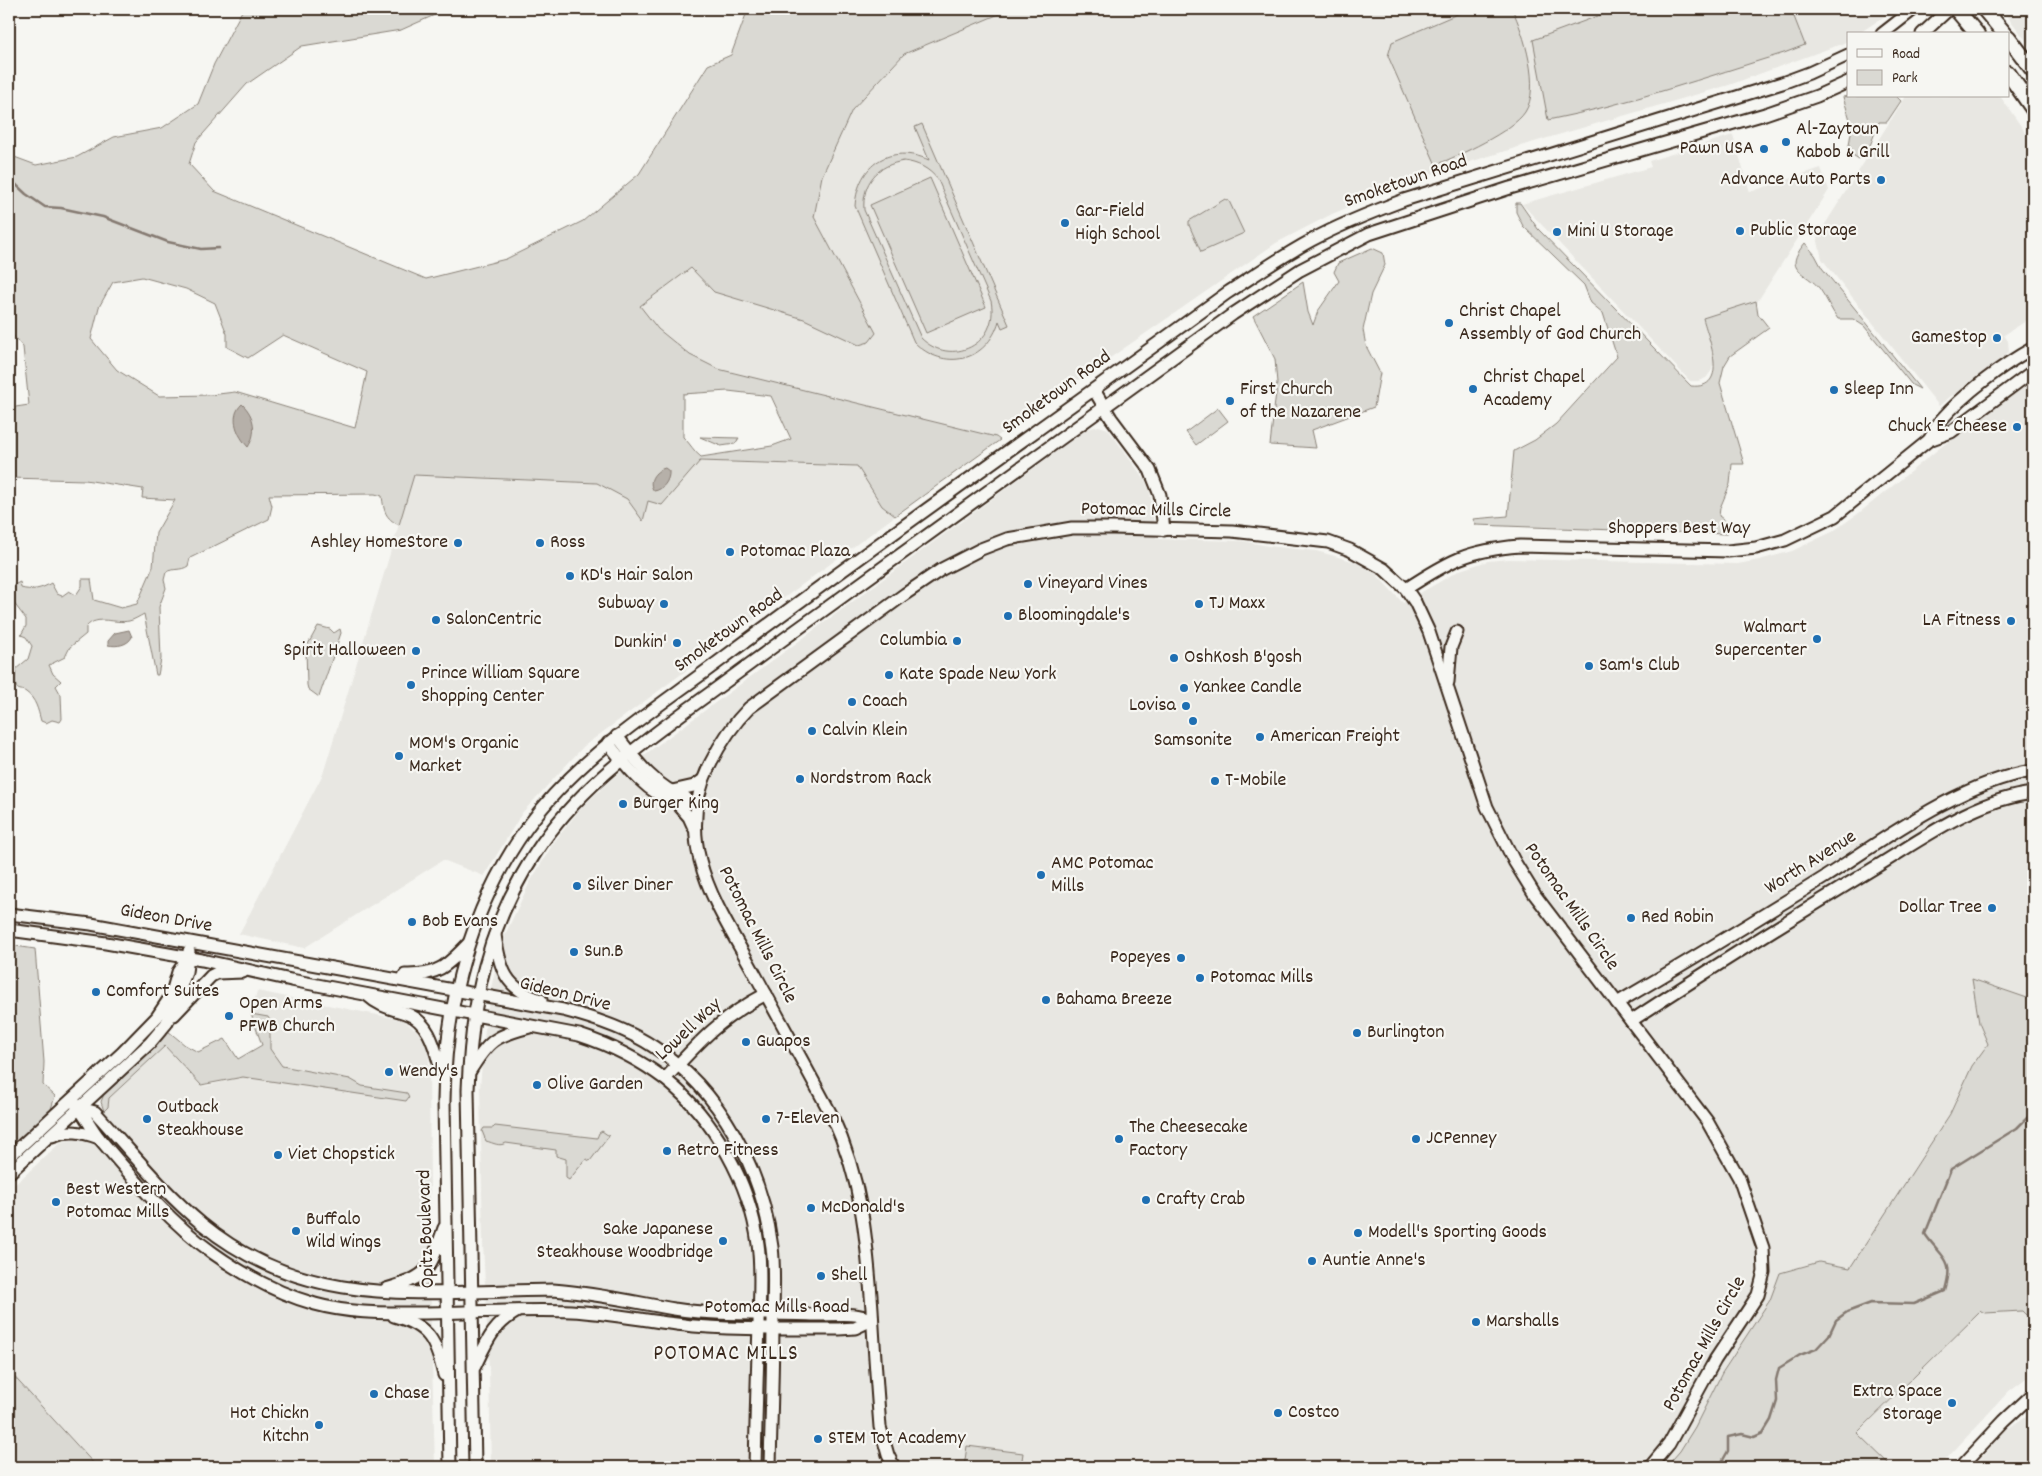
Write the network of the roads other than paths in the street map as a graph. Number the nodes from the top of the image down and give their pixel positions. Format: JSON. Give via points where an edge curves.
{"nodes":[{"id":1,"x":1914,"y":9,"type":"edge"},
{"id":2,"x":1949,"y":9,"type":"edge"},
{"id":3,"x":1956,"y":9,"type":"edge"},
{"id":4,"x":1984,"y":9,"type":"edge"},
{"id":5,"x":1885,"y":32,"type":"edge"},
{"id":6,"x":1924,"y":32,"type":"edge"},
{"id":7,"x":1975,"y":32,"type":"edge"},
{"id":8,"x":2004,"y":32,"type":"edge"},
{"id":9,"x":2010,"y":40,"type":"edge"},
{"id":10,"x":1847,"y":54,"type":"edge"},
{"id":11,"x":2033,"y":70,"type":"edge"},
{"id":12,"x":2010,"y":76,"type":"edge"},
{"id":13,"x":1847,"y":82,"type":"edge"},
{"id":14,"x":2033,"y":109,"type":"edge"},
{"id":15,"x":1404,"y":200,"type":"junction"},
{"id":16,"x":1410,"y":220,"type":"junction"},
{"id":17,"x":2033,"y":348,"type":"edge"},
{"id":18,"x":2033,"y":371,"type":"edge"},
{"id":19,"x":1094,"y":390,"type":"junction"},
{"id":20,"x":1104,"y":408,"type":"junction"},
{"id":21,"x":1929,"y":440,"type":"junction"},
{"id":22,"x":1164,"y":530,"type":"junction"},
{"id":23,"x":877,"y":546,"type":"junction"},
{"id":24,"x":889,"y":563,"type":"junction"},
{"id":25,"x":1406,"y":589,"type":"junction"},
{"id":26,"x":1457,"y":632,"type":"dead end"},
{"id":27,"x":1448,"y":689,"type":"junction"},
{"id":28,"x":612,"y":739,"type":"junction"},
{"id":29,"x":625,"y":755,"type":"junction"},
{"id":30,"x":2033,"y":771,"type":"edge"},
{"id":31,"x":703,"y":780,"type":"junction"},
{"id":32,"x":2033,"y":793,"type":"edge"},
{"id":33,"x":673,"y":796,"type":"junction"},
{"id":34,"x":698,"y":802,"type":"junction"},
{"id":35,"x":695,"y":833,"type":"junction"},
{"id":36,"x":9,"y":914,"type":"edge"},
{"id":37,"x":9,"y":930,"type":"edge"},
{"id":38,"x":494,"y":932,"type":"junction"},
{"id":39,"x":471,"y":941,"type":"junction"},
{"id":40,"x":191,"y":942,"type":"junction"},
{"id":41,"x":188,"y":958,"type":"junction"},
{"id":42,"x":249,"y":971,"type":"junction"},
{"id":43,"x":388,"y":978,"type":"junction"},
{"id":44,"x":455,"y":990,"type":"junction"},
{"id":45,"x":365,"y":994,"type":"junction"},
{"id":46,"x":478,"y":994,"type":"junction"},
{"id":47,"x":766,"y":994,"type":"junction"},
{"id":48,"x":1617,"y":1003,"type":"junction"},
{"id":49,"x":451,"y":1010,"type":"junction"},
{"id":50,"x":563,"y":1010,"type":"junction"},
{"id":51,"x":474,"y":1015,"type":"junction"},
{"id":52,"x":1631,"y":1021,"type":"junction"},
{"id":53,"x":166,"y":1024,"type":"junction"},
{"id":54,"x":533,"y":1026,"type":"junction"},
{"id":55,"x":678,"y":1065,"type":"junction"},
{"id":56,"x":469,"y":1073,"type":"junction"},
{"id":57,"x":444,"y":1079,"type":"junction"},
{"id":58,"x":665,"y":1079,"type":"junction"},
{"id":59,"x":76,"y":1104,"type":"junction"},
{"id":60,"x":48,"y":1137,"type":"junction"},
{"id":61,"x":99,"y":1138,"type":"junction"},
{"id":62,"x":9,"y":1157,"type":"edge"},
{"id":63,"x":9,"y":1173,"type":"edge"},
{"id":64,"x":446,"y":1221,"type":"junction"},
{"id":65,"x":472,"y":1291,"type":"junction"},
{"id":66,"x":375,"y":1292,"type":"junction"},
{"id":67,"x":448,"y":1292,"type":"junction"},
{"id":68,"x":518,"y":1311,"type":"junction"},
{"id":69,"x":448,"y":1312,"type":"junction"},
{"id":70,"x":472,"y":1312,"type":"junction"},
{"id":71,"x":385,"y":1313,"type":"junction"},
{"id":72,"x":759,"y":1313,"type":"junction"},
{"id":73,"x":773,"y":1314,"type":"junction"},
{"id":74,"x":872,"y":1320,"type":"junction"},
{"id":75,"x":758,"y":1329,"type":"junction"},
{"id":76,"x":773,"y":1329,"type":"junction"},
{"id":77,"x":473,"y":1370,"type":"junction"},
{"id":78,"x":449,"y":1392,"type":"junction"},
{"id":79,"x":2033,"y":1394,"type":"edge"},
{"id":80,"x":450,"y":1467,"type":"edge"},
{"id":81,"x":475,"y":1467,"type":"edge"},
{"id":82,"x":755,"y":1467,"type":"edge"},
{"id":83,"x":770,"y":1467,"type":"edge"},
{"id":84,"x":894,"y":1467,"type":"edge"},
{"id":85,"x":1650,"y":1467,"type":"edge"},
{"id":86,"x":1961,"y":1467,"type":"edge"}],
"edges":[{"from":1,"to":5,"type":"street"},
{"from":2,"to":6,"type":"street"},
{"from":3,"to":7,"type":"highway"},
{"from":4,"to":8,"type":"highway"},
{"from":9,"to":11,"type":"highway"},
{"from":10,"to":15,"type":"street","name":"Smoketown Road","via":[[1782,83]]},
{"from":12,"to":14,"type":"highway"},
{"from":13,"to":16,"type":"street","name":"Smoketown Road","via":[[1764,114]]},
{"from":15,"to":16,"type":"street"},
{"from":15,"to":19,"type":"street","name":"Smoketown Road","via":[[1345,223],[1278,259]]},
{"from":16,"to":20,"type":"street","name":"Smoketown Road","via":[[1369,234],[1300,270],[1233,314]]},
{"from":17,"to":21,"type":"street","name":"Shoppers Best Way","via":[[1958,405],[1940,422]]},
{"from":18,"to":21,"type":"street","name":"Shoppers Best Way","via":[[1951,432]]},
{"from":19,"to":20,"type":"street"},
{"from":19,"to":23,"type":"street","name":"Smoketown Road"},
{"from":20,"to":22,"type":"street","via":[[1150,470],[1160,495]]},
{"from":20,"to":24,"type":"street","name":"Smoketown Road"},
{"from":21,"to":25,"type":"street","name":"Shoppers Best Way","via":[[1835,516],[1765,546],[1728,551],[1500,547],[1456,558]]},
{"from":22,"to":25,"type":"street","name":"Potomac Mills Circle","via":[[1232,531],[1328,542],[1367,558]]},
{"from":22,"to":31,"type":"street","name":"Potomac Mills Circle","via":[[1054,530],[1008,539],[959,560],[905,594],[749,708],[720,743]]},
{"from":23,"to":24,"type":"street"},
{"from":23,"to":28,"type":"street","name":"Smoketown Road"},
{"from":24,"to":29,"type":"street","name":"Smoketown Road"},
{"from":25,"to":27,"type":"street","name":"Potomac Mills Circle","via":[[1429,632]]},
{"from":26,"to":27,"type":"street","via":[[1451,647]]},
{"from":27,"to":48,"type":"street","name":"Potomac Mills Circle","via":[[1488,808],[1514,861],[1535,895]]},
{"from":28,"to":29,"type":"street"},
{"from":28,"to":39,"type":"street","name":"Smoketown Road","via":[[567,780],[527,828],[499,873]]},
{"from":29,"to":33,"type":"street","via":[[645,784]]},
{"from":29,"to":38,"type":"street","name":"Smoketown Road","via":[[585,791],[552,830],[520,878]]},
{"from":30,"to":48,"type":"street","name":"Worth Avenue","via":[[1988,783],[1953,798]]},
{"from":31,"to":33,"type":"street"},
{"from":31,"to":34,"type":"street","name":"Potomac Mills Circle"},
{"from":32,"to":52,"type":"street","name":"Worth Avenue","via":[[2004,798],[1967,813],[1814,904]]},
{"from":33,"to":34,"type":"street"},
{"from":33,"to":35,"type":"street","via":[[689,817]]},
{"from":34,"to":35,"type":"street","name":"Potomac Mills Circle"},
{"from":35,"to":47,"type":"street","name":"Potomac Mills Circle","via":[[708,887]]},
{"from":36,"to":40,"type":"street","name":"Gideon Drive"},
{"from":37,"to":41,"type":"street","name":"Gideon Drive"},
{"from":38,"to":46,"type":"street","name":"Smoketown Road"},
{"from":38,"to":50,"type":"street","via":[[499,959],[509,981],[524,994]]},
{"from":39,"to":43,"type":"street","via":[[451,962],[433,973]]},
{"from":39,"to":44,"type":"street","name":"Smoketown Road"},
{"from":40,"to":41,"type":"street"},
{"from":40,"to":43,"type":"street","name":"Gideon Drive"},
{"from":41,"to":42,"type":"street","name":"Gideon Drive"},
{"from":41,"to":53,"type":"street","via":[[181,989]]},
{"from":41,"to":59,"type":"street","via":[[178,972],[171,996],[157,1017]]},
{"from":42,"to":45,"type":"street","name":"Gideon Drive"},
{"from":42,"to":53,"type":"street","via":[[211,976]]},
{"from":43,"to":44,"type":"street","name":"Gideon Drive"},
{"from":44,"to":46,"type":"street","name":"Gideon Drive"},
{"from":44,"to":49,"type":"street","name":"Opitz Boulevard"},
{"from":45,"to":49,"type":"street","name":"Gideon Drive"},
{"from":45,"to":57,"type":"street","via":[[383,1007],[412,1017],[423,1026],[432,1040]]},
{"from":46,"to":50,"type":"street","name":"Gideon Drive"},
{"from":46,"to":51,"type":"street"},
{"from":47,"to":55,"type":"street","name":"Lowell Way","via":[[730,1015]]},
{"from":47,"to":74,"type":"street","name":"Potomac Mills Circle","via":[[832,1116],[849,1157],[866,1231]]},
{"from":48,"to":52,"type":"street","name":"Potomac Mills Circle"},
{"from":49,"to":51,"type":"street","name":"Gideon Drive"},
{"from":49,"to":57,"type":"street","name":"Opitz Boulevard"},
{"from":50,"to":55,"type":"street","name":"Gideon Drive","via":[[629,1033]]},
{"from":51,"to":54,"type":"street","name":"Gideon Drive"},
{"from":51,"to":56,"type":"street"},
{"from":52,"to":85,"type":"street","name":"Potomac Mills Circle","via":[[1707,1121],[1728,1155],[1747,1196],[1765,1260],[1762,1285],[1753,1304],[1715,1360],[1666,1450]]},
{"from":53,"to":59,"type":"street","via":[[150,1043]]},
{"from":54,"to":56,"type":"street","via":[[497,1037],[489,1043]]},
{"from":54,"to":58,"type":"street","name":"Gideon Drive","via":[[596,1040]]},
{"from":55,"to":58,"type":"street","name":"Lowell Way"},
{"from":55,"to":73,"type":"street","name":"Gideon Drive","via":[[721,1115],[753,1170],[772,1247]]},
{"from":56,"to":65,"type":"street"},
{"from":57,"to":64,"type":"street","name":"Opitz Boulevard"},
{"from":58,"to":72,"type":"street","name":"Gideon Drive","via":[[693,1106],[715,1136],[742,1186],[758,1245]]},
{"from":59,"to":60,"type":"street"},
{"from":59,"to":61,"type":"street","name":"Potomac Mills Road"},
{"from":59,"to":62,"type":"street"},
{"from":59,"to":66,"type":"street","name":"Potomac Mills Road","via":[[95,1112],[184,1209],[241,1252],[293,1276]]},
{"from":60,"to":61,"type":"street","via":[[79,1131]]},
{"from":60,"to":63,"type":"street"},
{"from":61,"to":71,"type":"street","name":"Potomac Mills Road","via":[[178,1224],[242,1272],[275,1289],[317,1304]]},
{"from":64,"to":66,"type":"street","via":[[426,1271],[410,1282]]},
{"from":64,"to":67,"type":"street","name":"Opitz Boulevard"},
{"from":65,"to":67,"type":"street","name":"Potomac Mills Road"},
{"from":65,"to":70,"type":"street"},
{"from":65,"to":72,"type":"street","name":"Potomac Mills Road","via":[[582,1292],[675,1309]]},
{"from":66,"to":67,"type":"street","name":"Potomac Mills Road"},
{"from":67,"to":69,"type":"street","name":"Opitz Boulevard"},
{"from":68,"to":70,"type":"street","name":"Potomac Mills Road"},
{"from":68,"to":75,"type":"street","name":"Potomac Mills Road","via":[[583,1312],[700,1327]]},
{"from":68,"to":77,"type":"street","via":[[492,1331]]},
{"from":69,"to":70,"type":"street","name":"Potomac Mills Road"},
{"from":69,"to":71,"type":"street","name":"Potomac Mills Road"},
{"from":69,"to":78,"type":"street","name":"Opitz Boulevard"},
{"from":70,"to":77,"type":"street"},
{"from":71,"to":78,"type":"street","via":[[417,1326],[431,1338]]},
{"from":72,"to":73,"type":"street","name":"Potomac Mills Road"},
{"from":72,"to":75,"type":"street","name":"Gideon Drive"},
{"from":73,"to":74,"type":"street","name":"Potomac Mills Road","via":[[851,1314]]},
{"from":73,"to":76,"type":"street","name":"Gideon Drive"},
{"from":74,"to":76,"type":"street","name":"Potomac Mills Road","via":[[855,1328]]},
{"from":74,"to":84,"type":"street","name":"Potomac Mills Circle","via":[[880,1427]]},
{"from":75,"to":76,"type":"street","name":"Potomac Mills Road"},
{"from":75,"to":82,"type":"street","name":"Gideon Drive"},
{"from":76,"to":83,"type":"street","name":"Gideon Drive"},
{"from":77,"to":81,"type":"street"},
{"from":78,"to":80,"type":"street","name":"Opitz Boulevard"},
{"from":79,"to":86,"type":"street"}]}
